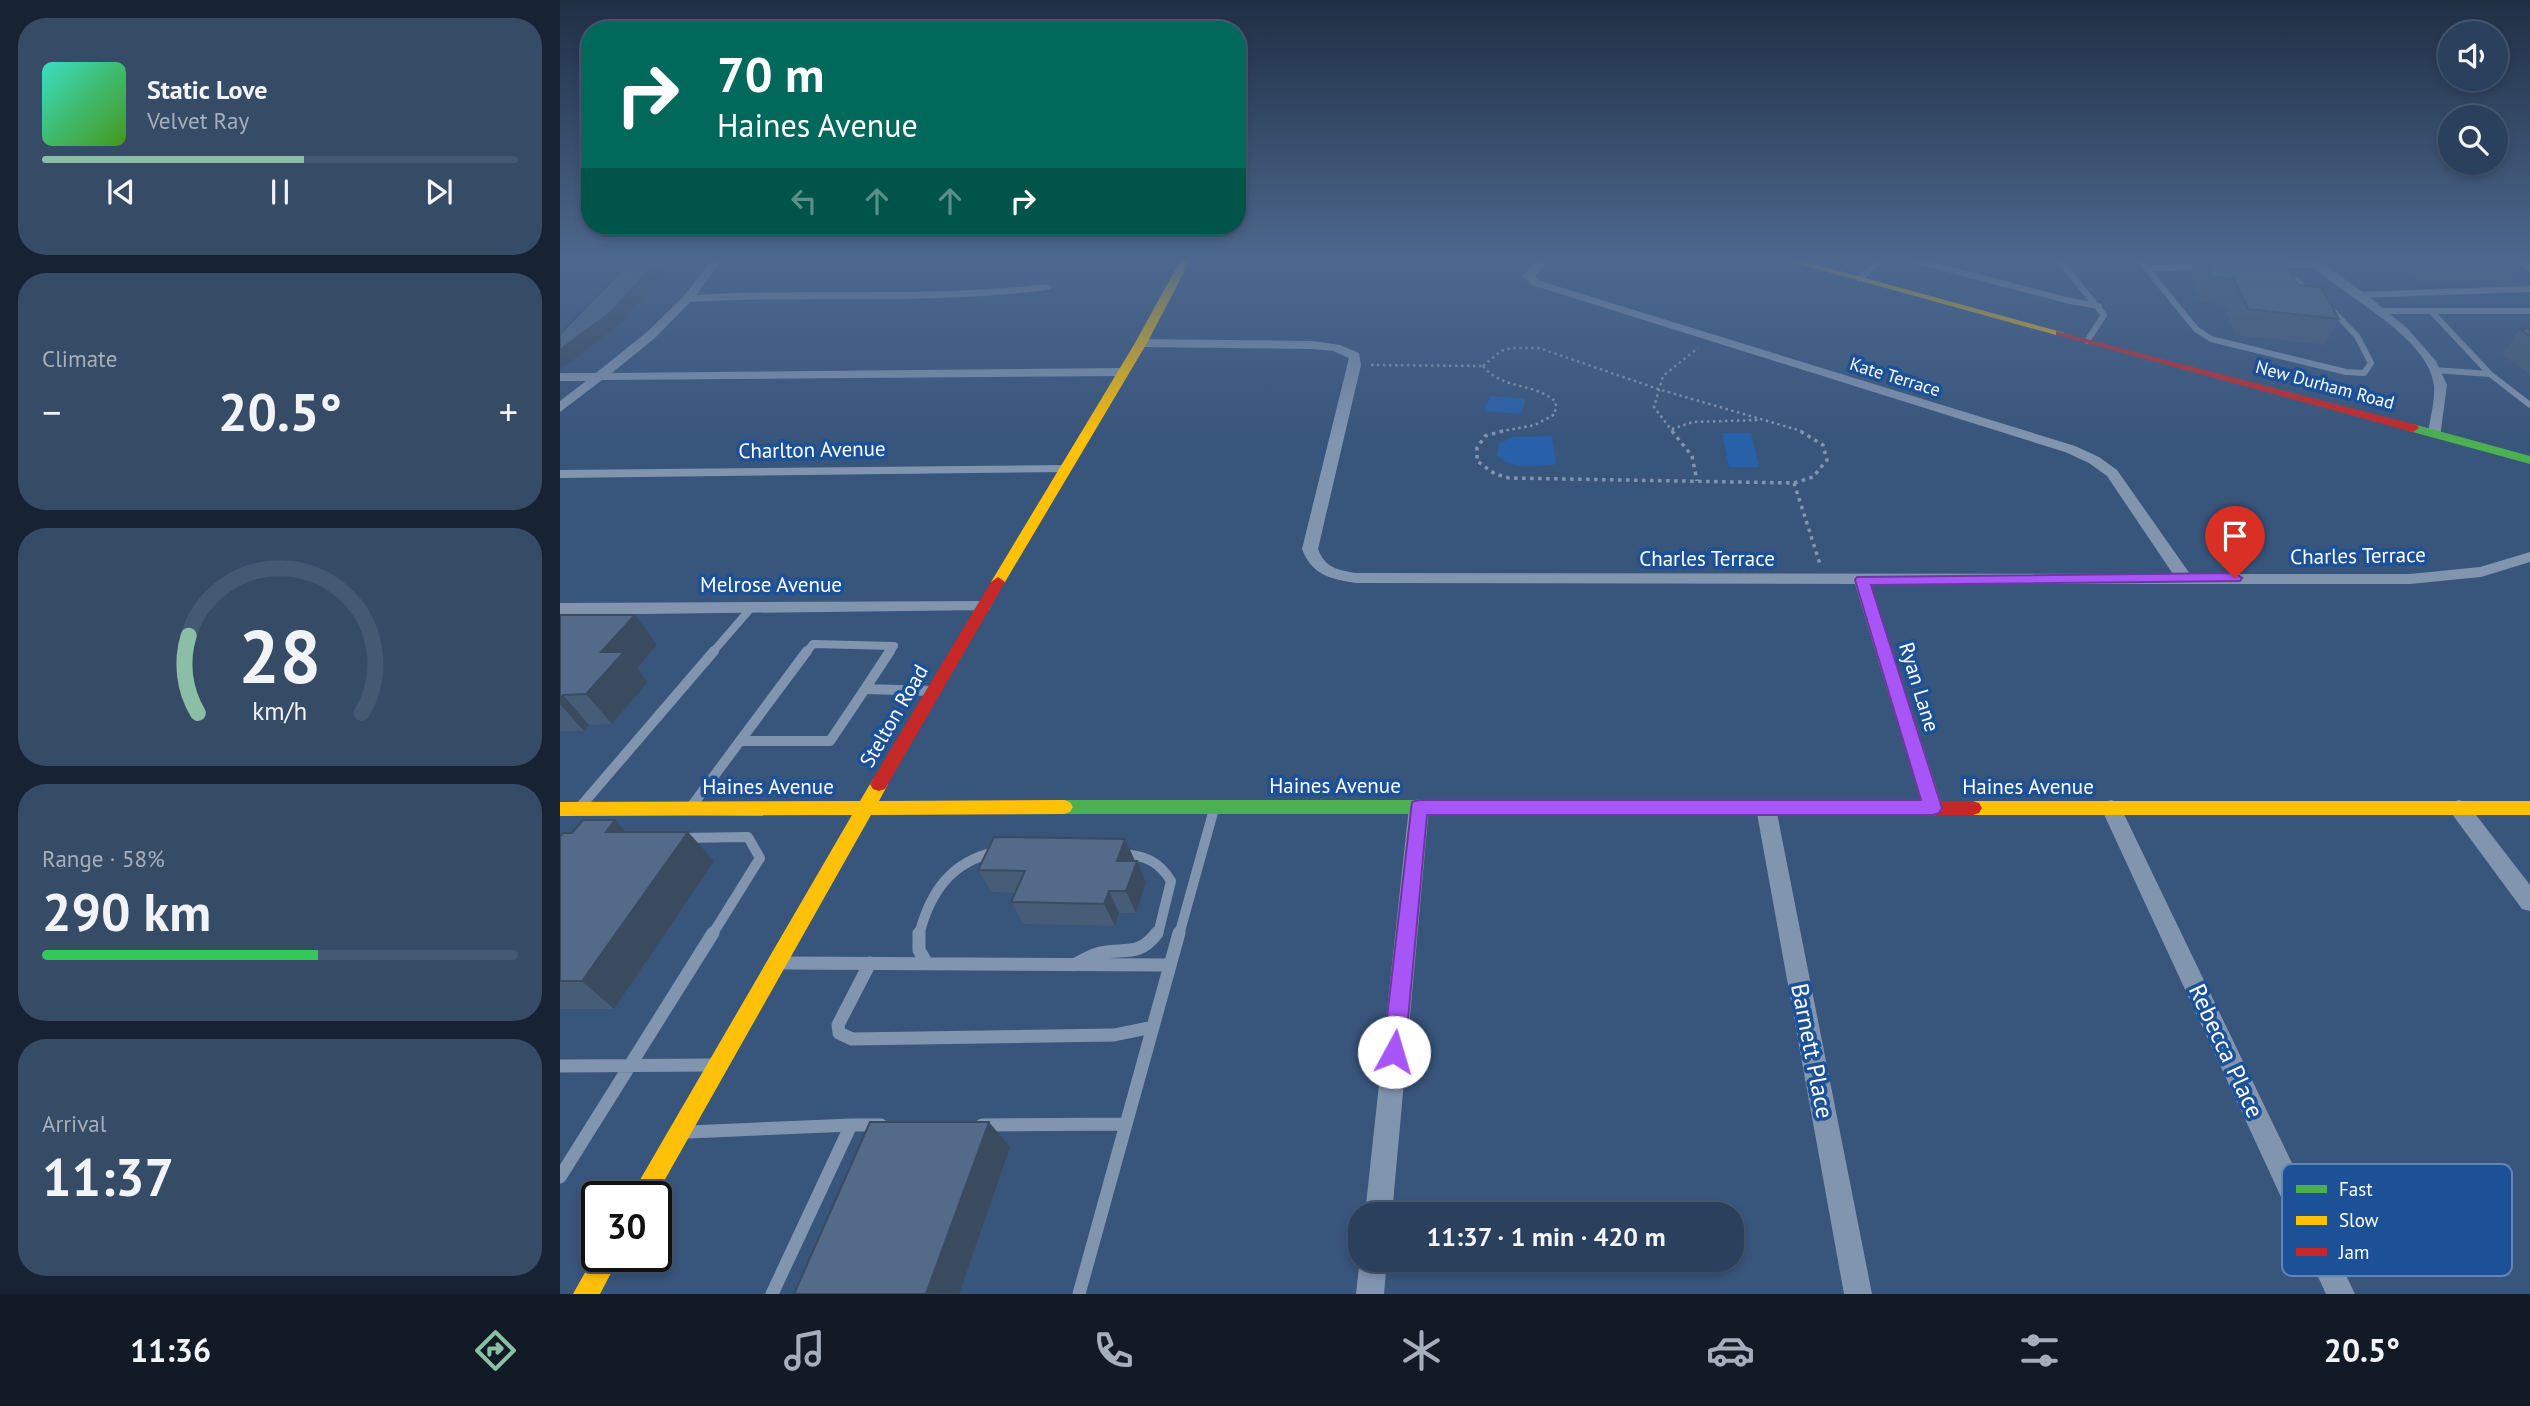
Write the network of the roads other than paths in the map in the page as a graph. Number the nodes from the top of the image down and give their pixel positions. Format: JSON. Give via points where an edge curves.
{"nodes":[{"id":1,"x":667,"y":319,"type":"edge"},
{"id":2,"x":1154,"y":319,"type":"edge"},
{"id":3,"x":1652,"y":319,"type":"edge"},
{"id":4,"x":2007,"y":319,"type":"edge"},
{"id":5,"x":2101,"y":319,"type":"edge"},
{"id":6,"x":2188,"y":319,"type":"edge"},
{"id":7,"x":2341,"y":319,"type":"edge"},
{"id":8,"x":2389,"y":319,"type":"edge"},
{"id":9,"x":2439,"y":319,"type":"edge"},
{"id":10,"x":2087,"y":341,"type":"junction"},
{"id":11,"x":1141,"y":343,"type":"junction"},
{"id":12,"x":2434,"y":370,"type":"junction"},
{"id":13,"x":1122,"y":372,"type":"junction"},
{"id":14,"x":2490,"y":374,"type":"junction"},
{"id":15,"x":560,"y":377,"type":"edge"},
{"id":16,"x":597,"y":377,"type":"junction"},
{"id":17,"x":2530,"y":405,"type":"edge"},
{"id":18,"x":560,"y":408,"type":"edge"},
{"id":19,"x":2435,"y":434,"type":"junction"},
{"id":20,"x":2530,"y":460,"type":"edge"},
{"id":21,"x":1064,"y":469,"type":"junction"},
{"id":22,"x":560,"y":474,"type":"edge"},
{"id":23,"x":2530,"y":557,"type":"edge"},
{"id":24,"x":2184,"y":577,"type":"junction"},
{"id":25,"x":1862,"y":580,"type":"junction"},
{"id":26,"x":983,"y":606,"type":"junction"},
{"id":27,"x":751,"y":608,"type":"junction"},
{"id":28,"x":560,"y":609,"type":"edge"},
{"id":29,"x":865,"y":689,"type":"junction"},
{"id":30,"x":933,"y":691,"type":"junction"},
{"id":31,"x":740,"y":741,"type":"junction"},
{"id":32,"x":865,"y":807,"type":"junction"},
{"id":33,"x":1214,"y":807,"type":"junction"},
{"id":34,"x":1419,"y":807,"type":"junction"},
{"id":35,"x":690,"y":808,"type":"junction"},
{"id":36,"x":1766,"y":808,"type":"junction"},
{"id":37,"x":1933,"y":808,"type":"junction"},
{"id":38,"x":2111,"y":808,"type":"junction"},
{"id":39,"x":2459,"y":808,"type":"junction"},
{"id":40,"x":2530,"y":808,"type":"edge"},
{"id":41,"x":578,"y":809,"type":"junction"},
{"id":42,"x":560,"y":810,"type":"edge"},
{"id":43,"x":664,"y":838,"type":"edge"},
{"id":44,"x":1008,"y":852,"type":"edge"},
{"id":45,"x":1102,"y":854,"type":"edge"},
{"id":46,"x":2530,"y":902,"type":"edge"},
{"id":47,"x":776,"y":963,"type":"junction"},
{"id":48,"x":870,"y":963,"type":"junction"},
{"id":49,"x":927,"y":964,"type":"junction"},
{"id":50,"x":1074,"y":965,"type":"junction"},
{"id":51,"x":1169,"y":965,"type":"junction"},
{"id":52,"x":1153,"y":1027,"type":"junction"},
{"id":53,"x":717,"y":1065,"type":"junction"},
{"id":54,"x":560,"y":1066,"type":"edge"},
{"id":55,"x":630,"y":1066,"type":"junction"},
{"id":56,"x":1126,"y":1124,"type":"junction"},
{"id":57,"x":851,"y":1125,"type":"junction"},
{"id":58,"x":894,"y":1125,"type":"edge"},
{"id":59,"x":972,"y":1125,"type":"edge"},
{"id":60,"x":679,"y":1132,"type":"junction"},
{"id":61,"x":2282,"y":1169,"type":"edge"},
{"id":62,"x":560,"y":1177,"type":"edge"},
{"id":63,"x":651,"y":1181,"type":"edge"},
{"id":64,"x":1379,"y":1202,"type":"edge"},
{"id":65,"x":599,"y":1272,"type":"edge"},
{"id":66,"x":1372,"y":1272,"type":"edge"},
{"id":67,"x":2332,"y":1276,"type":"edge"},
{"id":68,"x":586,"y":1294,"type":"edge"},
{"id":69,"x":772,"y":1294,"type":"edge"},
{"id":70,"x":1079,"y":1294,"type":"edge"},
{"id":71,"x":1370,"y":1294,"type":"edge"},
{"id":72,"x":1858,"y":1294,"type":"edge"},
{"id":73,"x":2341,"y":1294,"type":"edge"}],
"edges":[{"from":1,"to":16,"type":"street"},
{"from":2,"to":11,"type":"main road","name":"Stelton Road"},
{"from":3,"to":24,"type":"street","name":"Kate Terrace","via":[[2094,460],[2112,473]]},
{"from":4,"to":10,"type":"main road","name":"New Durham Road"},
{"from":5,"to":10,"type":"lane"},
{"from":6,"to":7,"type":"lane","via":[[2211,339],[2346,373],[2364,373],[2371,363],[2357,336]]},
{"from":8,"to":12,"type":"street"},
{"from":9,"to":14,"type":"lane"},
{"from":10,"to":19,"type":"main road","name":"New Durham Road"},
{"from":11,"to":13,"type":"main road","name":"Stelton Road"},
{"from":11,"to":25,"type":"street","name":"Charles Terrace","via":[[1313,345],[1355,356],[1310,549],[1315,564],[1330,574],[1356,578]]},
{"from":12,"to":14,"type":"lane"},
{"from":12,"to":19,"type":"street","via":[[2440,382]]},
{"from":13,"to":16,"type":"street"},
{"from":13,"to":21,"type":"main road","name":"Stelton Road"},
{"from":14,"to":17,"type":"lane"},
{"from":15,"to":16,"type":"street"},
{"from":16,"to":18,"type":"street"},
{"from":19,"to":20,"type":"main road","name":"New Durham Road"},
{"from":21,"to":22,"type":"street","name":"Charlton Avenue"},
{"from":21,"to":26,"type":"main road","name":"Stelton Road"},
{"from":23,"to":24,"type":"street","name":"Charles Terrace","via":[[2482,572],[2410,579]]},
{"from":24,"to":25,"type":"street","name":"Charles Terrace"},
{"from":25,"to":37,"type":"street","name":"Ryan Lane"},
{"from":26,"to":27,"type":"street","name":"Melrose Avenue"},
{"from":26,"to":30,"type":"main road","name":"Stelton Road"},
{"from":27,"to":28,"type":"street","name":"Melrose Avenue"},
{"from":27,"to":41,"type":"lane"},
{"from":29,"to":30,"type":"lane"},
{"from":29,"to":31,"type":"lane","via":[[830,741]]},
{"from":29,"to":31,"type":"lane","via":[[894,646],[813,644]]},
{"from":30,"to":32,"type":"main road","name":"Stelton Road"},
{"from":31,"to":35,"type":"lane"},
{"from":32,"to":33,"type":"main road","name":"Haines Avenue"},
{"from":32,"to":35,"type":"main road","name":"Haines Avenue"},
{"from":32,"to":47,"type":"main road","name":"Stelton Road"},
{"from":33,"to":34,"type":"main road","name":"Haines Avenue"},
{"from":33,"to":51,"type":"lane"},
{"from":34,"to":36,"type":"main road","name":"Haines Avenue"},
{"from":34,"to":64,"type":"street"},
{"from":35,"to":41,"type":"main road","name":"Haines Avenue","via":[[612,814]]},
{"from":36,"to":37,"type":"main road","name":"Haines Avenue"},
{"from":36,"to":72,"type":"street","name":"Barnett Place"},
{"from":37,"to":38,"type":"main road","name":"Haines Avenue"},
{"from":38,"to":39,"type":"main road","name":"Haines Avenue"},
{"from":38,"to":61,"type":"street","name":"Rebecca Place"},
{"from":39,"to":40,"type":"main road","name":"Haines Avenue"},
{"from":39,"to":46,"type":"street"},
{"from":41,"to":42,"type":"main road","name":"Haines Avenue"},
{"from":43,"to":55,"type":"lane","via":[[748,837],[760,858]]},
{"from":44,"to":49,"type":"lane","via":[[973,857],[945,877],[920,929],[920,955]]},
{"from":45,"to":50,"type":"lane","via":[[1152,858],[1171,881],[1167,902],[1159,930],[1148,945],[1099,953]]},
{"from":47,"to":48,"type":"lane"},
{"from":47,"to":53,"type":"main road","name":"Stelton Road"},
{"from":48,"to":49,"type":"lane"},
{"from":48,"to":52,"type":"lane","via":[[838,1025],[839,1033],[852,1039],[1114,1035]]},
{"from":49,"to":50,"type":"lane"},
{"from":50,"to":51,"type":"lane"},
{"from":51,"to":52,"type":"lane"},
{"from":52,"to":56,"type":"lane"},
{"from":53,"to":55,"type":"lane"},
{"from":53,"to":60,"type":"main road","name":"Stelton Road"},
{"from":54,"to":55,"type":"lane"},
{"from":55,"to":62,"type":"lane"},
{"from":56,"to":59,"type":"lane"},
{"from":56,"to":70,"type":"lane"},
{"from":57,"to":58,"type":"lane"},
{"from":57,"to":60,"type":"lane"},
{"from":57,"to":69,"type":"lane"},
{"from":60,"to":63,"type":"main road","name":"Stelton Road"},
{"from":65,"to":68,"type":"main road"},
{"from":66,"to":71,"type":"street"},
{"from":67,"to":73,"type":"street","name":"Rebecca Place"}]}
